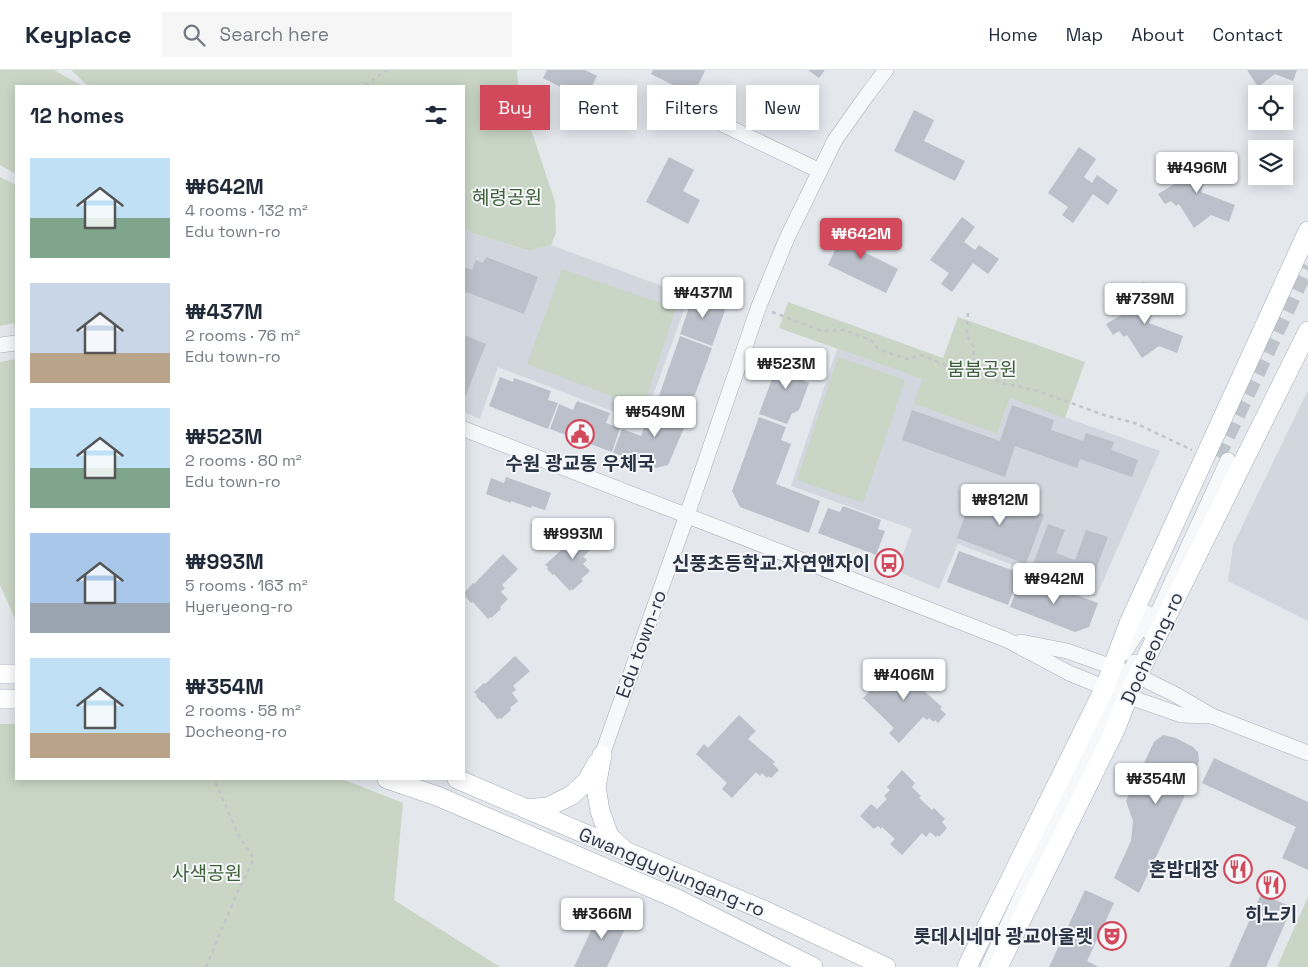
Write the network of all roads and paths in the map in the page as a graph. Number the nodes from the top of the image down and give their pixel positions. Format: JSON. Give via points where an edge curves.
{"nodes":[{"id":1,"x":387,"y":70,"type":"edge"},
{"id":2,"x":886,"y":70,"type":"edge"},
{"id":3,"x":365,"y":85,"type":"edge"},
{"id":4,"x":734,"y":130,"type":"edge"},
{"id":5,"x":820,"y":172,"type":"junction"},
{"id":6,"x":1308,"y":230,"type":"edge"},
{"id":7,"x":759,"y":306,"type":"junction"},
{"id":8,"x":968,"y":313,"type":"dead end"},
{"id":9,"x":1308,"y":331,"type":"edge"},
{"id":10,"x":15,"y":342,"type":"edge"},
{"id":11,"x":0,"y":346,"type":"edge"},
{"id":12,"x":974,"y":372,"type":"junction"},
{"id":13,"x":465,"y":430,"type":"edge"},
{"id":14,"x":1192,"y":450,"type":"dead end"},
{"id":15,"x":1223,"y":458,"type":"tunnel mouth"},
{"id":16,"x":687,"y":515,"type":"junction"},
{"id":17,"x":1008,"y":640,"type":"junction"},
{"id":18,"x":1127,"y":672,"type":"junction"},
{"id":19,"x":0,"y":674,"type":"edge"},
{"id":20,"x":15,"y":674,"type":"edge"},
{"id":21,"x":1117,"y":692,"type":"junction"},
{"id":22,"x":0,"y":699,"type":"edge"},
{"id":23,"x":15,"y":699,"type":"edge"},
{"id":24,"x":1212,"y":716,"type":"junction"},
{"id":25,"x":1308,"y":753,"type":"edge"},
{"id":26,"x":602,"y":755,"type":"junction"},
{"id":27,"x":214,"y":780,"type":"edge"},
{"id":28,"x":390,"y":780,"type":"edge"},
{"id":29,"x":459,"y":780,"type":"edge"},
{"id":30,"x":524,"y":809,"type":"junction"},
{"id":31,"x":627,"y":852,"type":"junction"},
{"id":32,"x":206,"y":967,"type":"edge"},
{"id":33,"x":813,"y":967,"type":"edge"},
{"id":34,"x":886,"y":967,"type":"edge"},
{"id":35,"x":967,"y":967,"type":"edge"},
{"id":36,"x":988,"y":967,"type":"edge"},
{"id":37,"x":998,"y":967,"type":"edge"}],
"edges":[{"from":1,"to":3,"type":"path"},
{"from":2,"to":5,"type":"street","name":"Edu town-ro","via":[[835,140]]},
{"from":4,"to":5,"type":"street"},
{"from":5,"to":7,"type":"street","name":"Edu town-ro","via":[[787,238]]},
{"from":6,"to":18,"type":"main road","name":"Docheong-ro","via":[[1129,623]]},
{"from":7,"to":12,"type":"path","via":[[822,331],[844,330],[871,340],[878,349],[907,359],[921,355],[953,368]]},
{"from":7,"to":16,"type":"street","name":"Edu town-ro"},
{"from":8,"to":12,"type":"path","via":[[967,336],[974,348]]},
{"from":9,"to":18,"type":"main road","name":"Docheong-ro","via":[[1149,652]]},
{"from":10,"to":11,"type":"street"},
{"from":12,"to":14,"type":"path","via":[[1135,423]]},
{"from":13,"to":16,"type":"street"},
{"from":15,"to":18,"type":"street","via":[[1139,630]]},
{"from":16,"to":17,"type":"street"},
{"from":16,"to":26,"type":"street","name":"Edu town-ro"},
{"from":17,"to":18,"type":"street","via":[[1067,651]]},
{"from":17,"to":21,"type":"street","via":[[1069,673]]},
{"from":18,"to":21,"type":"main road","name":"Docheong-ro"},
{"from":18,"to":21,"type":"main road"},
{"from":18,"to":24,"type":"street"},
{"from":19,"to":20,"type":"main road"},
{"from":21,"to":24,"type":"street","via":[[1182,715]]},
{"from":21,"to":35,"type":"main road"},
{"from":21,"to":36,"type":"street"},
{"from":21,"to":37,"type":"main road","name":"Docheong-ro","via":[[1115,730]]},
{"from":22,"to":23,"type":"main road"},
{"from":24,"to":25,"type":"street"},
{"from":26,"to":30,"type":"main road","via":[[587,781],[572,795],[548,807]]},
{"from":26,"to":31,"type":"main road","via":[[596,787],[600,811],[609,836]]},
{"from":27,"to":32,"type":"path","via":[[239,836],[254,860]]},
{"from":28,"to":33,"type":"main road","name":"Gwanggyojungang-ro","via":[[446,800],[675,898]]},
{"from":29,"to":30,"type":"main road","name":"Gwanggyojungang-ro"},
{"from":30,"to":31,"type":"main road","name":"Gwanggyojungang-ro"},
{"from":31,"to":34,"type":"main road","name":"Gwanggyojungang-ro"}]}
